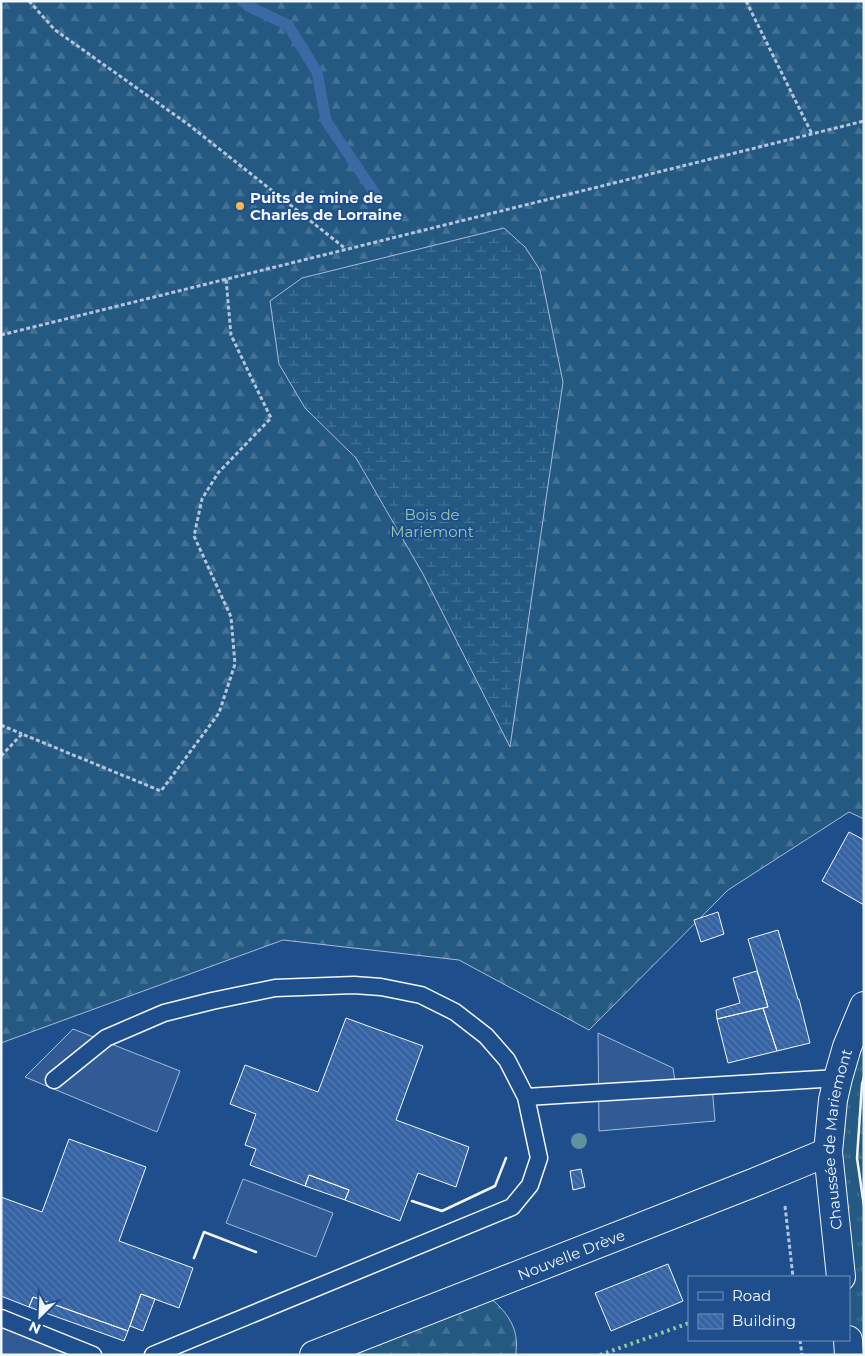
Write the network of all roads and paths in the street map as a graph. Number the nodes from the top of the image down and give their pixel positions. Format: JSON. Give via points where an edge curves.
{"nodes":[{"id":1,"x":29,"y":1,"type":"edge"},
{"id":2,"x":746,"y":1,"type":"edge"},
{"id":3,"x":864,"y":121,"type":"edge"},
{"id":4,"x":812,"y":134,"type":"junction"},
{"id":5,"x":346,"y":249,"type":"junction"},
{"id":6,"x":226,"y":279,"type":"junction"},
{"id":7,"x":1,"y":335,"type":"edge"},
{"id":8,"x":1,"y":725,"type":"edge"},
{"id":9,"x":22,"y":734,"type":"junction"},
{"id":10,"x":1,"y":756,"type":"edge"},
{"id":11,"x":864,"y":1006,"type":"edge"},
{"id":12,"x":838,"y":1078,"type":"junction"},
{"id":13,"x":54,"y":1080,"type":"dead end"},
{"id":14,"x":526,"y":1097,"type":"junction"},
{"id":15,"x":828,"y":1152,"type":"junction"},
{"id":16,"x":781,"y":1170,"type":"junction"},
{"id":17,"x":793,"y":1276,"type":"edge"},
{"id":18,"x":841,"y":1276,"type":"edge"},
{"id":19,"x":1,"y":1318,"type":"edge"},
{"id":20,"x":800,"y":1341,"type":"edge"},
{"id":21,"x":848,"y":1341,"type":"edge"},
{"id":22,"x":93,"y":1355,"type":"edge"},
{"id":23,"x":152,"y":1355,"type":"edge"},
{"id":24,"x":314,"y":1355,"type":"edge"},
{"id":25,"x":802,"y":1355,"type":"edge"},
{"id":26,"x":849,"y":1355,"type":"edge"}],
"edges":[{"from":1,"to":5,"type":"path","via":[[55,30],[190,126]]},
{"from":2,"to":4,"type":"path"},
{"from":3,"to":4,"type":"path"},
{"from":4,"to":5,"type":"path"},
{"from":5,"to":6,"type":"path"},
{"from":6,"to":7,"type":"path"},
{"from":6,"to":9,"type":"path","via":[[231,335],[272,418],[218,473],[202,499],[194,536],[231,617],[235,664],[219,713],[161,791]]},
{"from":8,"to":9,"type":"path"},
{"from":9,"to":10,"type":"path"},
{"from":11,"to":12,"type":"street","name":"Chaussée de Mariemont"},
{"from":12,"to":14,"type":"lane"},
{"from":12,"to":15,"type":"street","name":"Chaussée de Mariemont"},
{"from":13,"to":14,"type":"lane","via":[[106,1038],[164,1013],[275,988],[354,985],[421,995],[455,1012],[486,1036],[508,1060]]},
{"from":14,"to":23,"type":"lane","via":[[539,1158],[530,1185],[512,1207]]},
{"from":15,"to":16,"type":"street","name":"Nouvelle Drève"},
{"from":15,"to":18,"type":"street","name":"Chaussée de Mariemont"},
{"from":16,"to":17,"type":"path"},
{"from":16,"to":24,"type":"street","name":"Nouvelle Drève"},
{"from":19,"to":22,"type":"lane"},
{"from":20,"to":25,"type":"path"},
{"from":21,"to":26,"type":"street"}]}
